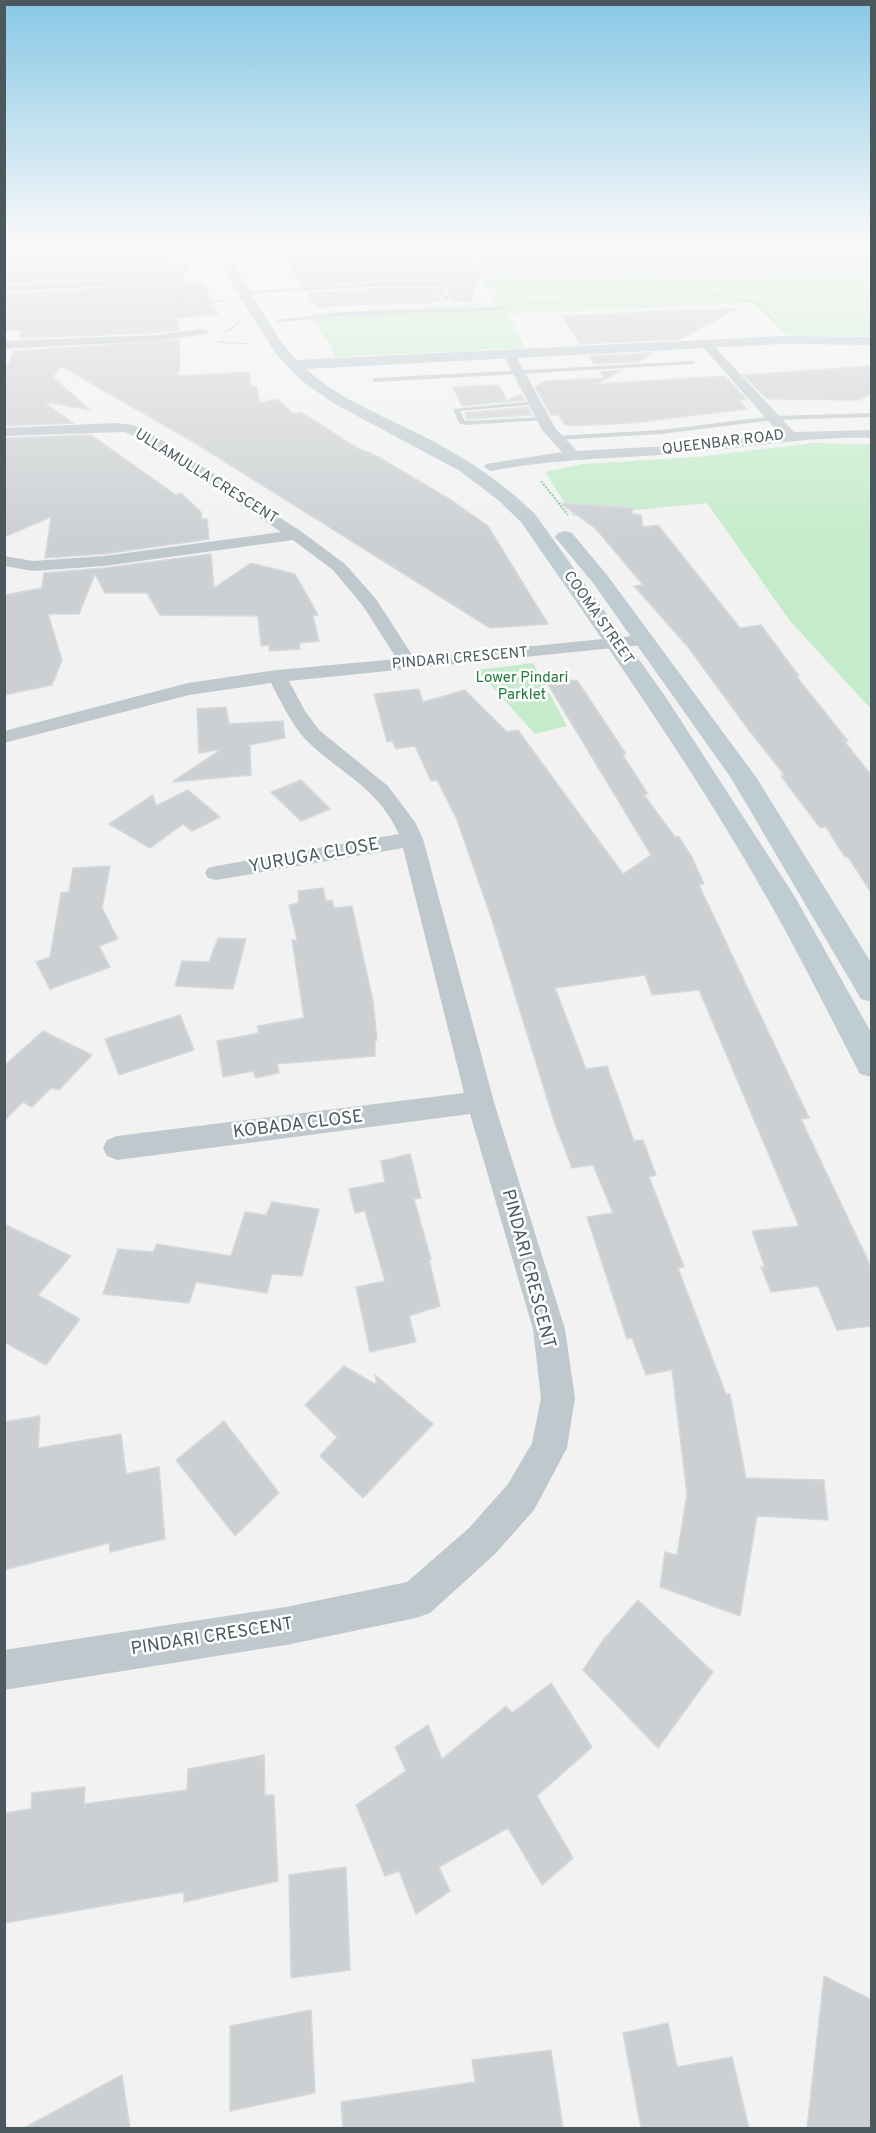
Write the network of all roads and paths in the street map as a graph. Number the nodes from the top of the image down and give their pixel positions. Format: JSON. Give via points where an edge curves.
{"nodes":[{"id":1,"x":57,"y":343,"type":"edge"},
{"id":2,"x":276,"y":343,"type":"edge"},
{"id":3,"x":770,"y":343,"type":"edge"},
{"id":4,"x":4,"y":345,"type":"edge"},
{"id":5,"x":872,"y":347,"type":"edge"},
{"id":6,"x":709,"y":348,"type":"junction"},
{"id":7,"x":302,"y":350,"type":"dead end"},
{"id":8,"x":514,"y":362,"type":"junction"},
{"id":9,"x":693,"y":363,"type":"dead end"},
{"id":10,"x":308,"y":369,"type":"junction"},
{"id":11,"x":375,"y":380,"type":"dead end"},
{"id":12,"x":535,"y":404,"type":"junction"},
{"id":13,"x":872,"y":416,"type":"edge"},
{"id":14,"x":773,"y":418,"type":"junction"},
{"id":15,"x":543,"y":419,"type":"junction"},
{"id":16,"x":4,"y":432,"type":"edge"},
{"id":17,"x":872,"y":434,"type":"edge"},
{"id":18,"x":789,"y":435,"type":"junction"},
{"id":19,"x":556,"y":438,"type":"junction"},
{"id":20,"x":574,"y":456,"type":"junction"},
{"id":21,"x":490,"y":471,"type":"junction"},
{"id":22,"x":296,"y":535,"type":"junction"},
{"id":23,"x":4,"y":561,"type":"edge"},
{"id":24,"x":642,"y":640,"type":"junction"},
{"id":25,"x":614,"y":644,"type":"junction"},
{"id":26,"x":409,"y":664,"type":"junction"},
{"id":27,"x":277,"y":676,"type":"junction"},
{"id":28,"x":4,"y":737,"type":"edge"},
{"id":29,"x":412,"y":839,"type":"junction"},
{"id":30,"x":216,"y":873,"type":"dead end"},
{"id":31,"x":872,"y":991,"type":"edge"},
{"id":32,"x":872,"y":1065,"type":"edge"},
{"id":33,"x":480,"y":1102,"type":"junction"},
{"id":34,"x":117,"y":1148,"type":"dead end"},
{"id":35,"x":4,"y":1670,"type":"edge"}],
"edges":[{"from":1,"to":4,"type":"street"},
{"from":2,"to":10,"type":"main road","name":"COOMA STREET"},
{"from":3,"to":6,"type":"main road"},
{"from":5,"to":6,"type":"main road"},
{"from":6,"to":8,"type":"main road"},
{"from":6,"to":14,"type":"street"},
{"from":7,"to":10,"type":"main road","name":"COOMA STREET"},
{"from":8,"to":9,"type":"lane"},
{"from":8,"to":10,"type":"main road"},
{"from":8,"to":11,"type":"lane"},
{"from":8,"to":12,"type":"street"},
{"from":10,"to":21,"type":"main road","name":"COOMA STREET","via":[[342,404]]},
{"from":12,"to":15,"type":"street"},
{"from":12,"to":15,"type":"lane","via":[[456,409],[464,423]]},
{"from":13,"to":14,"type":"lane"},
{"from":14,"to":18,"type":"street"},
{"from":14,"to":19,"type":"lane","via":[[661,432]]},
{"from":15,"to":19,"type":"street"},
{"from":16,"to":22,"type":"street","name":"ULLAMULLA CRESCENT","via":[[128,428]]},
{"from":17,"to":18,"type":"street","name":"QUEENBAR ROAD"},
{"from":18,"to":20,"type":"street","name":"QUEENBAR ROAD","via":[[687,449]]},
{"from":19,"to":20,"type":"street"},
{"from":20,"to":21,"type":"street","name":"QUEENBAR ROAD"},
{"from":21,"to":24,"type":"main road","name":"COOMA STREET","via":[[530,493],[600,579]]},
{"from":21,"to":25,"type":"main road","name":"COOMA STREET","via":[[528,518]]},
{"from":22,"to":23,"type":"street","name":"ULLAMULLA CRESCENT","via":[[104,561],[33,566]]},
{"from":22,"to":26,"type":"street","name":"ULLAMULLA CRESCENT","via":[[339,567],[370,603]]},
{"from":24,"to":25,"type":"street","name":"PINDARI CRESCENT"},
{"from":24,"to":31,"type":"main road","name":"COOMA STREET","via":[[743,777]]},
{"from":25,"to":26,"type":"street","name":"PINDARI CRESCENT"},
{"from":25,"to":32,"type":"main road","name":"COOMA STREET","via":[[665,715],[781,897]]},
{"from":26,"to":27,"type":"street","name":"PINDARI CRESCENT"},
{"from":27,"to":28,"type":"street","name":"PINDARI CRESCENT","via":[[188,689]]},
{"from":27,"to":29,"type":"street","name":"PINDARI CRESCENT","via":[[312,734],[381,790]]},
{"from":29,"to":30,"type":"street","name":"YURUGA CLOSE"},
{"from":29,"to":33,"type":"street","name":"PINDARI CRESCENT"},
{"from":33,"to":34,"type":"street","name":"KOBADA CLOSE"},
{"from":33,"to":35,"type":"street","name":"PINDARI CRESCENT","via":[[549,1329],[558,1398],[549,1448],[520,1497],[482,1541],[416,1599],[286,1626]]}]}
